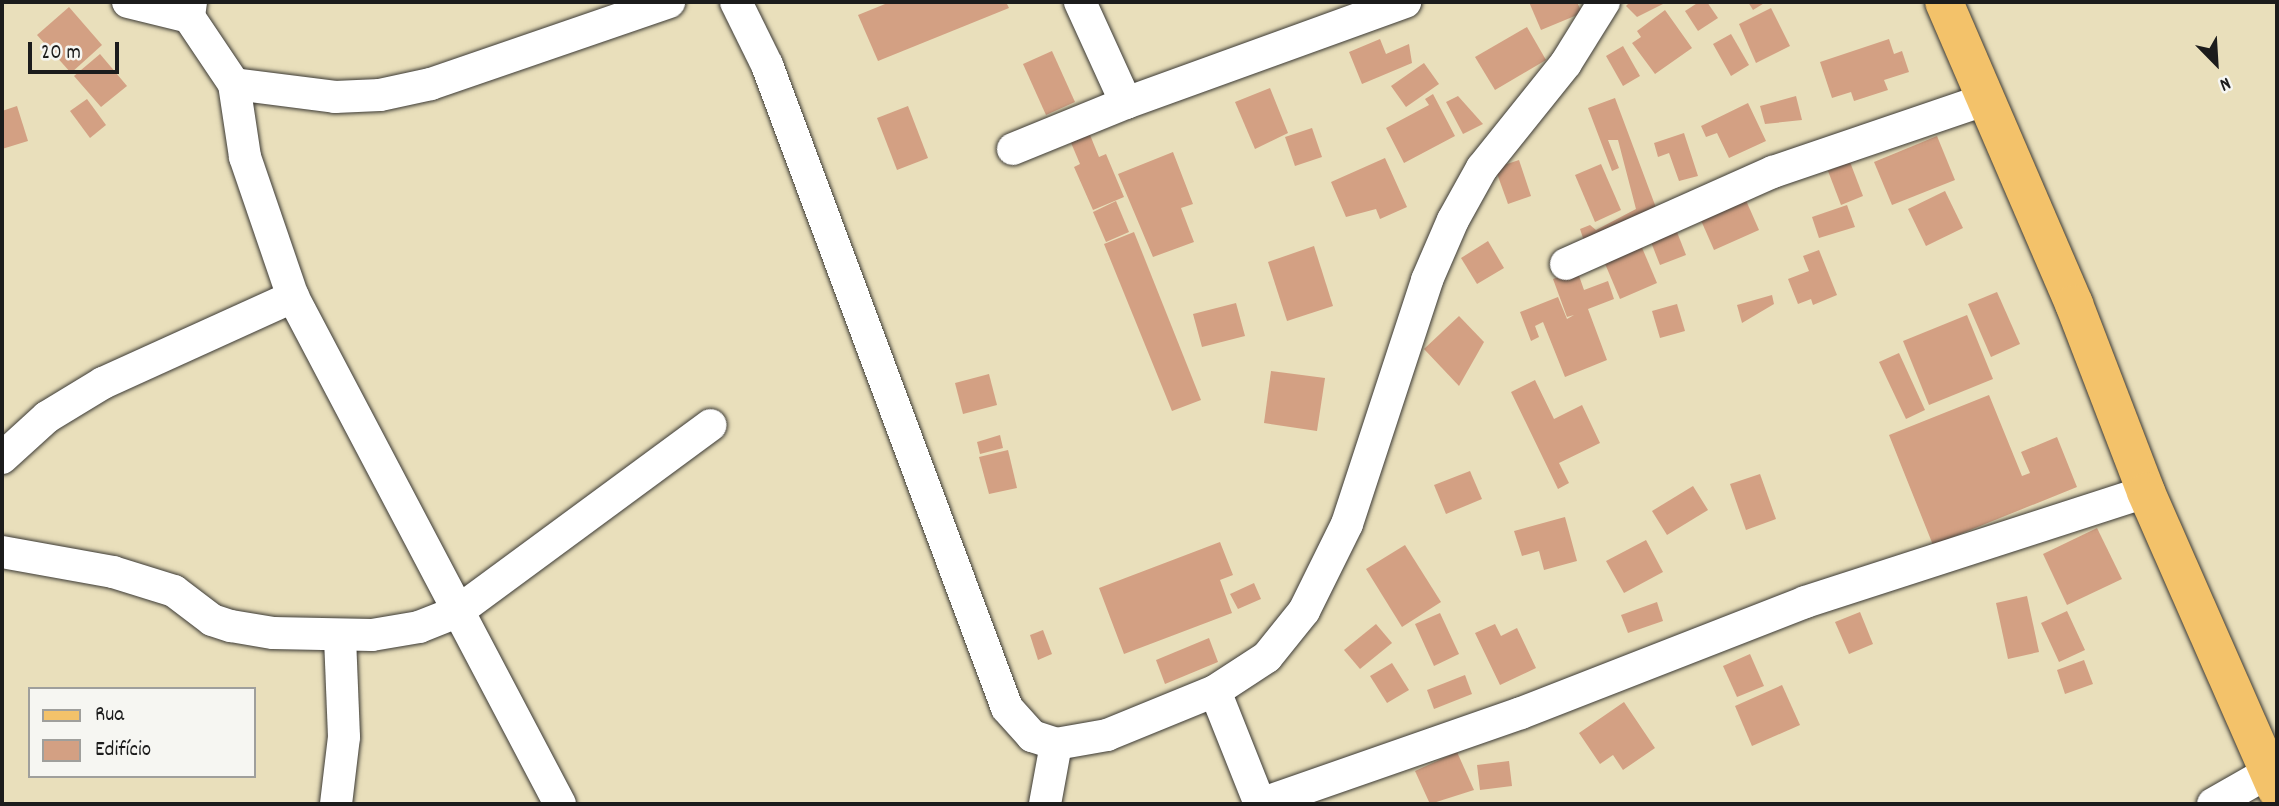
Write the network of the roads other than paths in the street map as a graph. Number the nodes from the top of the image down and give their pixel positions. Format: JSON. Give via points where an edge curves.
{"nodes":[{"id":1,"x":128,"y":2,"type":"edge"},
{"id":2,"x":669,"y":2,"type":"edge"},
{"id":3,"x":736,"y":2,"type":"edge"},
{"id":4,"x":1080,"y":2,"type":"edge"},
{"id":5,"x":1405,"y":2,"type":"edge"},
{"id":6,"x":1604,"y":2,"type":"edge"},
{"id":7,"x":1944,"y":2,"type":"edge"},
{"id":8,"x":190,"y":9,"type":"edge"},
{"id":9,"x":234,"y":84,"type":"junction"},
{"id":10,"x":1984,"y":100,"type":"junction"},
{"id":11,"x":1126,"y":103,"type":"junction"},
{"id":12,"x":1013,"y":149,"type":"dead end"},
{"id":13,"x":1566,"y":264,"type":"dead end"},
{"id":14,"x":293,"y":297,"type":"junction"},
{"id":15,"x":711,"y":425,"type":"dead end"},
{"id":16,"x":2,"y":458,"type":"edge"},
{"id":17,"x":2146,"y":492,"type":"junction"},
{"id":18,"x":2,"y":552,"type":"edge"},
{"id":19,"x":457,"y":612,"type":"junction"},
{"id":20,"x":340,"y":636,"type":"junction"},
{"id":21,"x":1215,"y":691,"type":"junction"},
{"id":22,"x":1056,"y":744,"type":"junction"},
{"id":23,"x":2273,"y":782,"type":"edge"},
{"id":24,"x":1303,"y":797,"type":"edge"},
{"id":25,"x":336,"y":804,"type":"edge"},
{"id":26,"x":560,"y":804,"type":"edge"},
{"id":27,"x":1045,"y":804,"type":"edge"},
{"id":28,"x":1260,"y":804,"type":"edge"},
{"id":29,"x":2213,"y":804,"type":"edge"}],
"edges":[{"from":1,"to":8,"type":"street"},
{"from":2,"to":9,"type":"street","via":[[431,84],[380,95],[335,97]]},
{"from":3,"to":22,"type":"street","via":[[767,65],[1007,708],[1032,736]]},
{"from":4,"to":11,"type":"street"},
{"from":5,"to":11,"type":"street"},
{"from":6,"to":21,"type":"street","via":[[1566,63],[1482,168],[1453,220],[1427,280],[1347,524],[1304,611],[1267,657]]},
{"from":7,"to":10,"type":"main road"},
{"from":8,"to":9,"type":"street"},
{"from":9,"to":14,"type":"street","via":[[245,157]]},
{"from":10,"to":13,"type":"street","via":[[1773,172]]},
{"from":10,"to":17,"type":"main road","via":[[2074,304]]},
{"from":11,"to":12,"type":"street"},
{"from":14,"to":16,"type":"street","via":[[103,383],[47,417]]},
{"from":14,"to":19,"type":"street"},
{"from":15,"to":19,"type":"street"},
{"from":17,"to":23,"type":"main road"},
{"from":17,"to":24,"type":"street","via":[[1805,601]]},
{"from":18,"to":20,"type":"street","via":[[147,582],[174,591],[212,620],[230,626]]},
{"from":19,"to":20,"type":"street","via":[[419,627]]},
{"from":19,"to":26,"type":"street"},
{"from":20,"to":25,"type":"street","via":[[344,737]]},
{"from":21,"to":22,"type":"street","via":[[1107,735]]},
{"from":21,"to":28,"type":"street"},
{"from":22,"to":27,"type":"street"},
{"from":23,"to":29,"type":"street"},
{"from":24,"to":28,"type":"street"}]}
